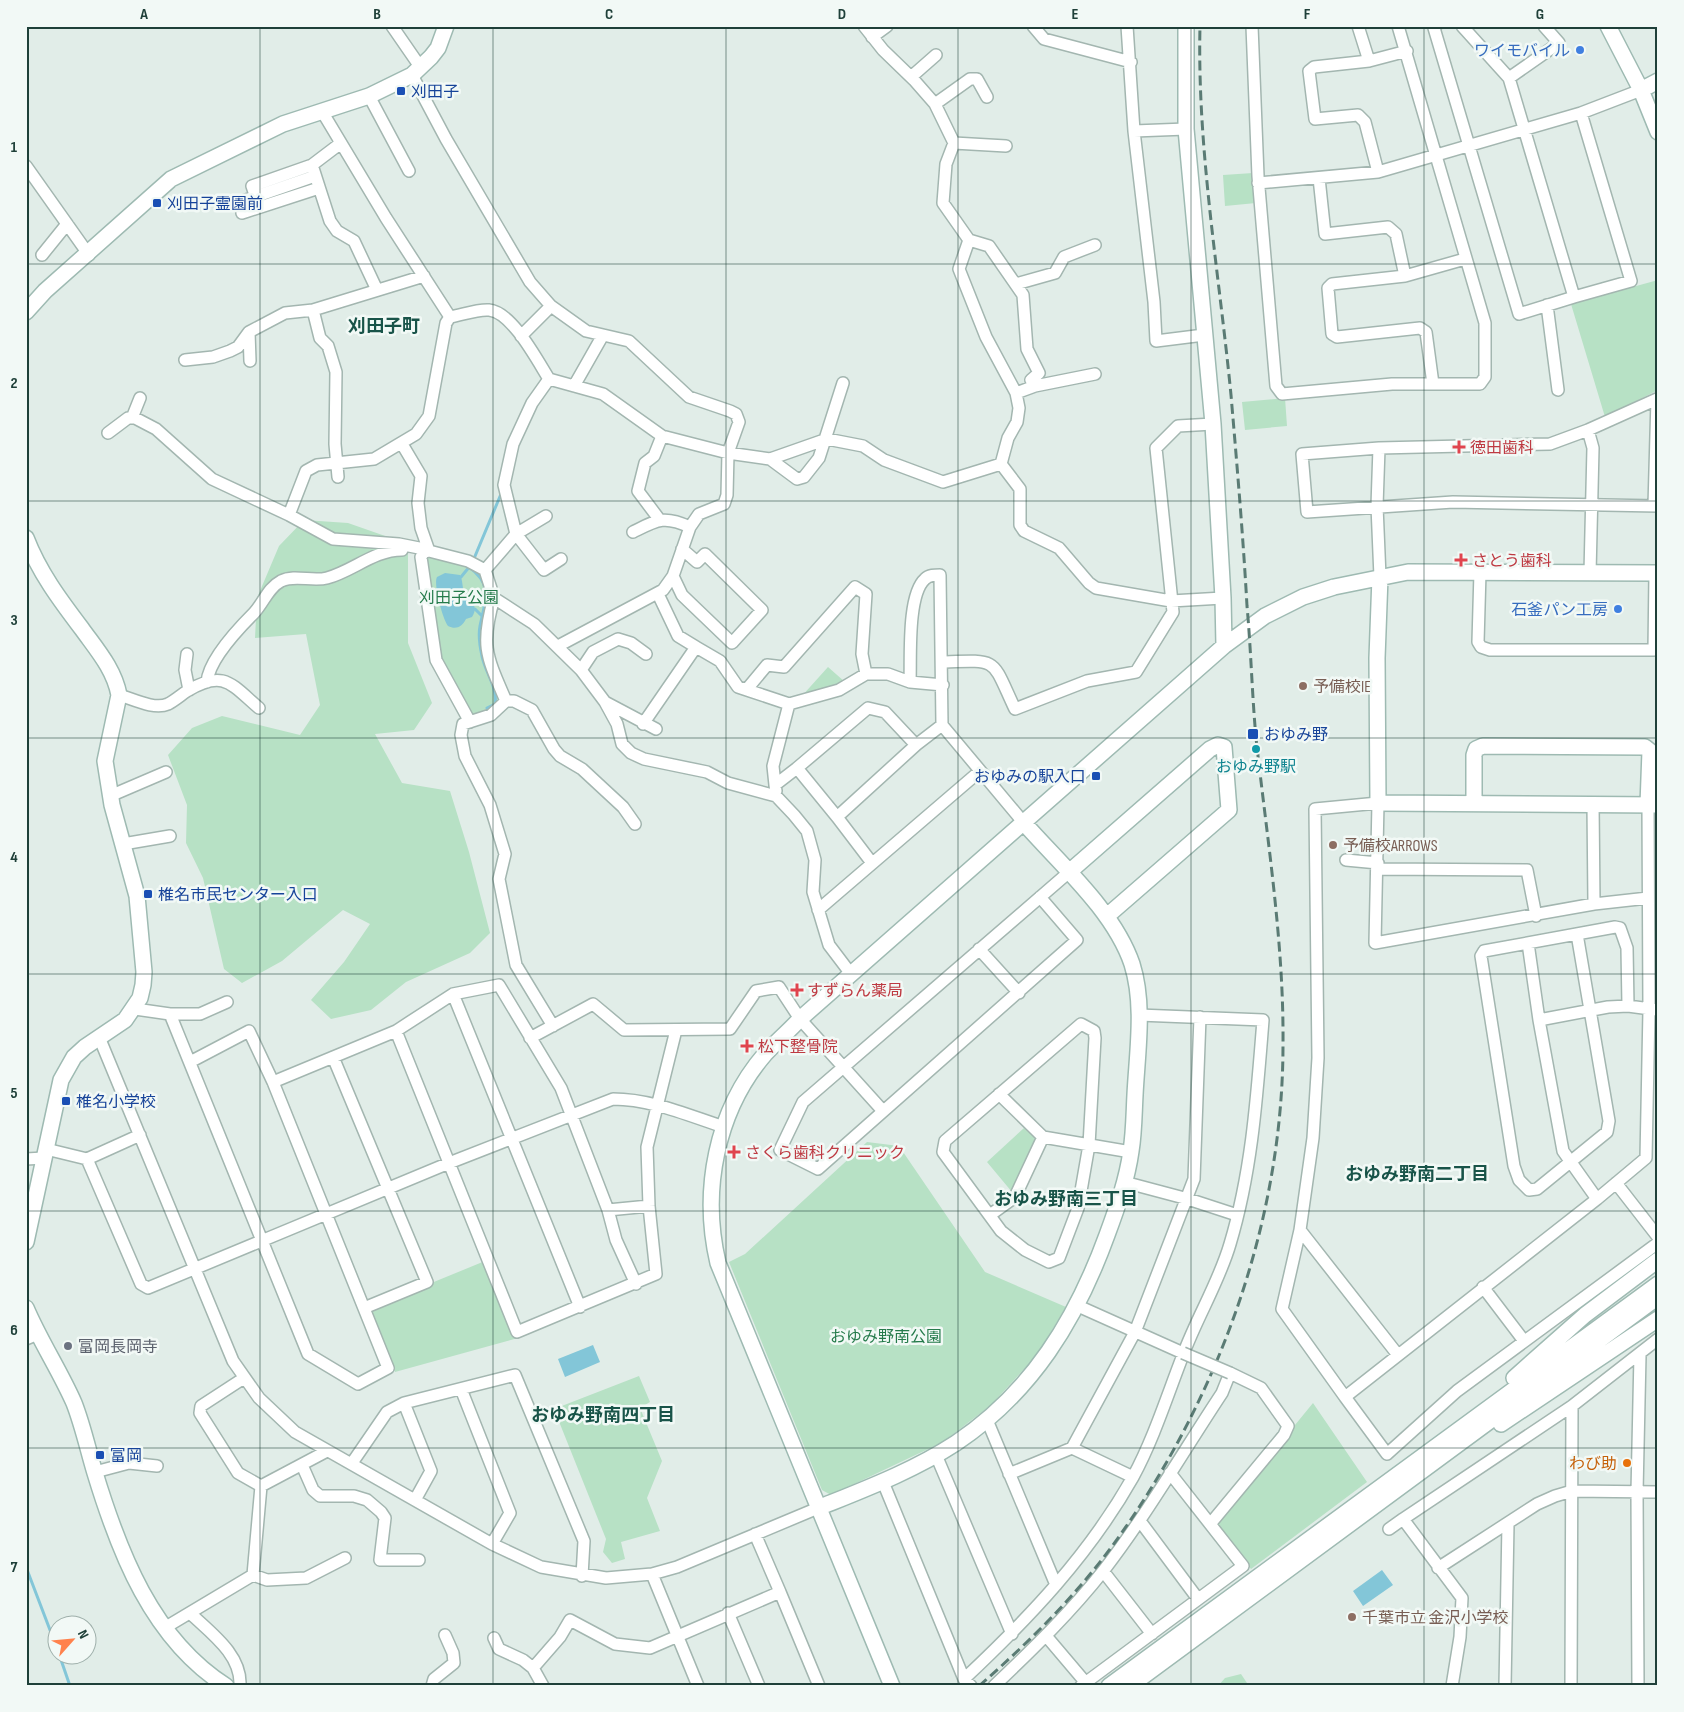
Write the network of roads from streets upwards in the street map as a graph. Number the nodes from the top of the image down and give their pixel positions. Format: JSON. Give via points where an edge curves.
{"nodes":[{"id":1,"x":392,"y":26,"type":"edge"},
{"id":2,"x":446,"y":26,"type":"edge"},
{"id":3,"x":864,"y":26,"type":"edge"},
{"id":4,"x":887,"y":26,"type":"edge"},
{"id":5,"x":1033,"y":26,"type":"edge"},
{"id":6,"x":1127,"y":26,"type":"edge"},
{"id":7,"x":1186,"y":26,"type":"edge"},
{"id":8,"x":1252,"y":26,"type":"edge"},
{"id":9,"x":1358,"y":26,"type":"edge"},
{"id":10,"x":1398,"y":26,"type":"edge"},
{"id":11,"x":1436,"y":26,"type":"edge"},
{"id":12,"x":1462,"y":26,"type":"edge"},
{"id":13,"x":1544,"y":26,"type":"edge"},
{"id":14,"x":1608,"y":26,"type":"edge"},
{"id":15,"x":872,"y":37,"type":"junction"},
{"id":16,"x":1407,"y":51,"type":"junction"},
{"id":17,"x":936,"y":55,"type":"dead end"},
{"id":18,"x":1370,"y":61,"type":"junction"},
{"id":19,"x":1130,"y":62,"type":"junction"},
{"id":20,"x":416,"y":71,"type":"junction"},
{"id":21,"x":911,"y":77,"type":"junction"},
{"id":22,"x":1509,"y":78,"type":"junction"},
{"id":23,"x":1658,"y":81,"type":"edge"},
{"id":24,"x":1641,"y":90,"type":"junction"},
{"id":25,"x":369,"y":96,"type":"junction"},
{"id":26,"x":987,"y":97,"type":"dead end"},
{"id":27,"x":935,"y":104,"type":"junction"},
{"id":28,"x":323,"y":112,"type":"junction"},
{"id":29,"x":1581,"y":113,"type":"junction"},
{"id":30,"x":1186,"y":129,"type":"junction"},
{"id":31,"x":1524,"y":130,"type":"junction"},
{"id":32,"x":1134,"y":131,"type":"junction"},
{"id":33,"x":1658,"y":132,"type":"edge"},
{"id":34,"x":341,"y":143,"type":"junction"},
{"id":35,"x":954,"y":143,"type":"junction"},
{"id":36,"x":1006,"y":146,"type":"dead end"},
{"id":37,"x":1468,"y":146,"type":"junction"},
{"id":38,"x":1436,"y":156,"type":"junction"},
{"id":39,"x":26,"y":166,"type":"edge"},
{"id":40,"x":409,"y":171,"type":"dead end"},
{"id":41,"x":1378,"y":172,"type":"junction"},
{"id":42,"x":315,"y":176,"type":"junction"},
{"id":43,"x":1319,"y":178,"type":"junction"},
{"id":44,"x":1258,"y":183,"type":"junction"},
{"id":45,"x":257,"y":202,"type":"junction"},
{"id":46,"x":240,"y":208,"type":"dead end"},
{"id":47,"x":67,"y":224,"type":"junction"},
{"id":48,"x":968,"y":240,"type":"junction"},
{"id":49,"x":1095,"y":245,"type":"dead end"},
{"id":50,"x":42,"y":255,"type":"dead end"},
{"id":51,"x":89,"y":255,"type":"junction"},
{"id":52,"x":1465,"y":259,"type":"junction"},
{"id":53,"x":424,"y":276,"type":"junction"},
{"id":54,"x":1405,"y":276,"type":"junction"},
{"id":55,"x":1016,"y":284,"type":"junction"},
{"id":56,"x":377,"y":290,"type":"junction"},
{"id":57,"x":1574,"y":297,"type":"junction"},
{"id":58,"x":1547,"y":305,"type":"junction"},
{"id":59,"x":551,"y":306,"type":"junction"},
{"id":60,"x":313,"y":310,"type":"junction"},
{"id":61,"x":26,"y":312,"type":"edge"},
{"id":62,"x":450,"y":318,"type":"junction"},
{"id":63,"x":249,"y":332,"type":"junction"},
{"id":64,"x":603,"y":335,"type":"junction"},
{"id":65,"x":1204,"y":335,"type":"junction"},
{"id":66,"x":521,"y":336,"type":"junction"},
{"id":67,"x":185,"y":360,"type":"dead end"},
{"id":68,"x":250,"y":361,"type":"dead end"},
{"id":69,"x":1095,"y":374,"type":"dead end"},
{"id":70,"x":549,"y":378,"type":"junction"},
{"id":71,"x":843,"y":383,"type":"dead end"},
{"id":72,"x":1433,"y":384,"type":"junction"},
{"id":73,"x":574,"y":386,"type":"junction"},
{"id":74,"x":1035,"y":386,"type":"junction"},
{"id":75,"x":1558,"y":390,"type":"dead end"},
{"id":76,"x":1016,"y":393,"type":"junction"},
{"id":77,"x":140,"y":398,"type":"dead end"},
{"id":78,"x":132,"y":418,"type":"junction"},
{"id":79,"x":1213,"y":424,"type":"junction"},
{"id":80,"x":1588,"y":430,"type":"junction"},
{"id":81,"x":108,"y":433,"type":"dead end"},
{"id":82,"x":662,"y":436,"type":"junction"},
{"id":83,"x":823,"y":441,"type":"junction"},
{"id":84,"x":402,"y":444,"type":"junction"},
{"id":85,"x":1379,"y":448,"type":"junction"},
{"id":86,"x":728,"y":453,"type":"junction"},
{"id":87,"x":770,"y":459,"type":"junction"},
{"id":88,"x":337,"y":462,"type":"junction"},
{"id":89,"x":1001,"y":464,"type":"junction"},
{"id":90,"x":338,"y":477,"type":"dead end"},
{"id":91,"x":1377,"y":506,"type":"junction"},
{"id":92,"x":1593,"y":506,"type":"junction"},
{"id":93,"x":1656,"y":506,"type":"edge"},
{"id":94,"x":289,"y":515,"type":"junction"},
{"id":95,"x":546,"y":516,"type":"dead end"},
{"id":96,"x":659,"y":519,"type":"junction"},
{"id":97,"x":690,"y":527,"type":"junction"},
{"id":98,"x":632,"y":532,"type":"dead end"},
{"id":99,"x":516,"y":534,"type":"junction"},
{"id":100,"x":26,"y":538,"type":"edge"},
{"id":101,"x":682,"y":549,"type":"junction"},
{"id":102,"x":426,"y":551,"type":"junction"},
{"id":103,"x":561,"y":559,"type":"dead end"},
{"id":104,"x":485,"y":570,"type":"junction"},
{"id":105,"x":1480,"y":572,"type":"junction"},
{"id":106,"x":1590,"y":573,"type":"junction"},
{"id":107,"x":1657,"y":573,"type":"edge"},
{"id":108,"x":673,"y":576,"type":"junction"},
{"id":109,"x":1380,"y":577,"type":"junction"},
{"id":110,"x":658,"y":594,"type":"junction"},
{"id":111,"x":494,"y":598,"type":"junction"},
{"id":112,"x":1223,"y":598,"type":"junction"},
{"id":113,"x":1171,"y":601,"type":"junction"},
{"id":114,"x":594,"y":626,"type":"junction"},
{"id":115,"x":604,"y":645,"type":"junction"},
{"id":116,"x":558,"y":646,"type":"junction"},
{"id":117,"x":1224,"y":646,"type":"junction"},
{"id":118,"x":696,"y":647,"type":"junction"},
{"id":119,"x":188,"y":654,"type":"dead end"},
{"id":120,"x":646,"y":654,"type":"dead end"},
{"id":121,"x":942,"y":662,"type":"junction"},
{"id":122,"x":581,"y":670,"type":"junction"},
{"id":123,"x":866,"y":674,"type":"junction"},
{"id":124,"x":207,"y":682,"type":"junction"},
{"id":125,"x":910,"y":682,"type":"junction"},
{"id":126,"x":942,"y":685,"type":"junction"},
{"id":127,"x":747,"y":689,"type":"junction"},
{"id":128,"x":189,"y":690,"type":"junction"},
{"id":129,"x":119,"y":695,"type":"junction"},
{"id":130,"x":506,"y":701,"type":"junction"},
{"id":131,"x":605,"y":702,"type":"junction"},
{"id":132,"x":789,"y":704,"type":"junction"},
{"id":133,"x":259,"y":708,"type":"dead end"},
{"id":134,"x":470,"y":722,"type":"junction"},
{"id":135,"x":643,"y":724,"type":"junction"},
{"id":136,"x":942,"y":725,"type":"junction"},
{"id":137,"x":656,"y":729,"type":"dead end"},
{"id":138,"x":916,"y":745,"type":"junction"},
{"id":139,"x":797,"y":768,"type":"junction"},
{"id":140,"x":980,"y":770,"type":"junction"},
{"id":141,"x":166,"y":772,"type":"dead end"},
{"id":142,"x":776,"y":790,"type":"junction"},
{"id":143,"x":110,"y":796,"type":"junction"},
{"id":144,"x":1378,"y":804,"type":"junction"},
{"id":145,"x":1474,"y":804,"type":"junction"},
{"id":146,"x":1593,"y":804,"type":"junction"},
{"id":147,"x":1653,"y":805,"type":"edge"},
{"id":148,"x":837,"y":817,"type":"junction"},
{"id":149,"x":1024,"y":823,"type":"junction"},
{"id":150,"x":635,"y":824,"type":"dead end"},
{"id":151,"x":170,"y":836,"type":"dead end"},
{"id":152,"x":123,"y":844,"type":"junction"},
{"id":153,"x":1346,"y":860,"type":"dead end"},
{"id":154,"x":872,"y":863,"type":"junction"},
{"id":155,"x":1378,"y":866,"type":"junction"},
{"id":156,"x":1068,"y":873,"type":"junction"},
{"id":157,"x":1040,"y":897,"type":"junction"},
{"id":158,"x":1648,"y":898,"type":"junction"},
{"id":159,"x":1594,"y":904,"type":"junction"},
{"id":160,"x":818,"y":910,"type":"junction"},
{"id":161,"x":1107,"y":916,"type":"junction"},
{"id":162,"x":1536,"y":916,"type":"junction"},
{"id":163,"x":1577,"y":934,"type":"junction"},
{"id":164,"x":1528,"y":943,"type":"junction"},
{"id":165,"x":980,"y":949,"type":"junction"},
{"id":166,"x":851,"y":974,"type":"junction"},
{"id":167,"x":1019,"y":993,"type":"junction"},
{"id":168,"x":453,"y":994,"type":"junction"},
{"id":169,"x":227,"y":1002,"type":"dead end"},
{"id":170,"x":1628,"y":1006,"type":"junction"},
{"id":171,"x":135,"y":1009,"type":"junction"},
{"id":172,"x":1589,"y":1010,"type":"junction"},
{"id":173,"x":1653,"y":1010,"type":"edge"},
{"id":174,"x":170,"y":1014,"type":"junction"},
{"id":175,"x":1139,"y":1015,"type":"junction"},
{"id":176,"x":1200,"y":1017,"type":"junction"},
{"id":177,"x":800,"y":1019,"type":"junction"},
{"id":178,"x":1539,"y":1020,"type":"junction"},
{"id":179,"x":553,"y":1026,"type":"junction"},
{"id":180,"x":676,"y":1030,"type":"junction"},
{"id":181,"x":396,"y":1031,"type":"junction"},
{"id":182,"x":99,"y":1037,"type":"junction"},
{"id":183,"x":530,"y":1038,"type":"junction"},
{"id":184,"x":334,"y":1057,"type":"junction"},
{"id":185,"x":190,"y":1062,"type":"junction"},
{"id":186,"x":843,"y":1067,"type":"junction"},
{"id":187,"x":272,"y":1082,"type":"junction"},
{"id":188,"x":999,"y":1094,"type":"junction"},
{"id":189,"x":656,"y":1105,"type":"junction"},
{"id":190,"x":883,"y":1110,"type":"junction"},
{"id":191,"x":571,"y":1114,"type":"junction"},
{"id":192,"x":724,"y":1126,"type":"junction"},
{"id":193,"x":140,"y":1135,"type":"junction"},
{"id":194,"x":1043,"y":1136,"type":"junction"},
{"id":195,"x":512,"y":1138,"type":"junction"},
{"id":196,"x":1089,"y":1145,"type":"junction"},
{"id":197,"x":1131,"y":1152,"type":"junction"},
{"id":198,"x":45,"y":1154,"type":"junction"},
{"id":199,"x":26,"y":1159,"type":"edge"},
{"id":200,"x":87,"y":1159,"type":"junction"},
{"id":201,"x":1570,"y":1162,"type":"junction"},
{"id":202,"x":449,"y":1163,"type":"junction"},
{"id":203,"x":1124,"y":1182,"type":"junction"},
{"id":204,"x":1616,"y":1183,"type":"junction"},
{"id":205,"x":388,"y":1189,"type":"junction"},
{"id":206,"x":1188,"y":1199,"type":"junction"},
{"id":207,"x":1597,"y":1199,"type":"junction"},
{"id":208,"x":649,"y":1206,"type":"junction"},
{"id":209,"x":608,"y":1210,"type":"junction"},
{"id":210,"x":327,"y":1215,"type":"junction"},
{"id":211,"x":990,"y":1215,"type":"junction"},
{"id":212,"x":1237,"y":1215,"type":"junction"},
{"id":213,"x":1300,"y":1230,"type":"junction"},
{"id":214,"x":1658,"y":1237,"type":"edge"},
{"id":215,"x":263,"y":1241,"type":"junction"},
{"id":216,"x":26,"y":1242,"type":"edge"},
{"id":217,"x":1658,"y":1242,"type":"edge"},
{"id":218,"x":1658,"y":1260,"type":"edge"},
{"id":219,"x":194,"y":1267,"type":"junction"},
{"id":220,"x":636,"y":1284,"type":"junction"},
{"id":221,"x":1658,"y":1284,"type":"edge"},
{"id":222,"x":1483,"y":1287,"type":"junction"},
{"id":223,"x":1658,"y":1298,"type":"edge"},
{"id":224,"x":1078,"y":1306,"type":"junction"},
{"id":225,"x":580,"y":1307,"type":"junction"},
{"id":226,"x":26,"y":1308,"type":"edge"},
{"id":227,"x":364,"y":1308,"type":"junction"},
{"id":228,"x":1658,"y":1320,"type":"edge"},
{"id":229,"x":1135,"y":1332,"type":"junction"},
{"id":230,"x":32,"y":1337,"type":"edge"},
{"id":231,"x":1658,"y":1340,"type":"edge"},
{"id":232,"x":1524,"y":1341,"type":"junction"},
{"id":233,"x":1183,"y":1353,"type":"junction"},
{"id":234,"x":1640,"y":1354,"type":"junction"},
{"id":235,"x":1398,"y":1355,"type":"junction"},
{"id":236,"x":1230,"y":1373,"type":"junction"},
{"id":237,"x":244,"y":1378,"type":"junction"},
{"id":238,"x":461,"y":1389,"type":"junction"},
{"id":239,"x":1345,"y":1397,"type":"junction"},
{"id":240,"x":404,"y":1403,"type":"junction"},
{"id":241,"x":1572,"y":1406,"type":"junction"},
{"id":242,"x":987,"y":1420,"type":"junction"},
{"id":243,"x":1072,"y":1448,"type":"junction"},
{"id":244,"x":328,"y":1451,"type":"junction"},
{"id":245,"x":1435,"y":1454,"type":"junction"},
{"id":246,"x":936,"y":1455,"type":"junction"},
{"id":247,"x":352,"y":1463,"type":"junction"},
{"id":248,"x":302,"y":1465,"type":"junction"},
{"id":249,"x":157,"y":1466,"type":"dead end"},
{"id":250,"x":95,"y":1472,"type":"junction"},
{"id":251,"x":1170,"y":1473,"type":"junction"},
{"id":252,"x":1010,"y":1474,"type":"junction"},
{"id":253,"x":1132,"y":1477,"type":"junction"},
{"id":254,"x":883,"y":1482,"type":"junction"},
{"id":255,"x":261,"y":1486,"type":"junction"},
{"id":256,"x":1572,"y":1491,"type":"junction"},
{"id":257,"x":1637,"y":1492,"type":"junction"},
{"id":258,"x":1658,"y":1492,"type":"edge"},
{"id":259,"x":415,"y":1500,"type":"junction"},
{"id":260,"x":818,"y":1508,"type":"junction"},
{"id":261,"x":1403,"y":1519,"type":"junction"},
{"id":262,"x":1140,"y":1521,"type":"junction"},
{"id":263,"x":1211,"y":1523,"type":"junction"},
{"id":264,"x":1508,"y":1524,"type":"junction"},
{"id":265,"x":1389,"y":1529,"type":"dead end"},
{"id":266,"x":755,"y":1534,"type":"junction"},
{"id":267,"x":492,"y":1544,"type":"junction"},
{"id":268,"x":345,"y":1558,"type":"dead end"},
{"id":269,"x":419,"y":1560,"type":"dead end"},
{"id":270,"x":1438,"y":1568,"type":"junction"},
{"id":271,"x":1103,"y":1571,"type":"junction"},
{"id":272,"x":652,"y":1574,"type":"junction"},
{"id":273,"x":253,"y":1575,"type":"junction"},
{"id":274,"x":582,"y":1576,"type":"junction"},
{"id":275,"x":1056,"y":1586,"type":"junction"},
{"id":276,"x":780,"y":1592,"type":"junction"},
{"id":277,"x":1198,"y":1599,"type":"junction"},
{"id":278,"x":728,"y":1613,"type":"junction"},
{"id":279,"x":191,"y":1614,"type":"junction"},
{"id":280,"x":166,"y":1627,"type":"junction"},
{"id":281,"x":677,"y":1634,"type":"junction"},
{"id":282,"x":1012,"y":1634,"type":"junction"},
{"id":283,"x":1152,"y":1634,"type":"junction"},
{"id":284,"x":445,"y":1635,"type":"dead end"},
{"id":285,"x":1047,"y":1636,"type":"junction"},
{"id":286,"x":494,"y":1638,"type":"dead end"},
{"id":287,"x":533,"y":1668,"type":"junction"},
{"id":288,"x":968,"y":1682,"type":"edge"},
{"id":289,"x":1083,"y":1684,"type":"edge"},
{"id":290,"x":226,"y":1686,"type":"edge"},
{"id":291,"x":240,"y":1686,"type":"edge"},
{"id":292,"x":432,"y":1686,"type":"edge"},
{"id":293,"x":543,"y":1686,"type":"edge"},
{"id":294,"x":698,"y":1686,"type":"edge"},
{"id":295,"x":758,"y":1686,"type":"edge"},
{"id":296,"x":820,"y":1686,"type":"edge"},
{"id":297,"x":892,"y":1686,"type":"edge"},
{"id":298,"x":994,"y":1686,"type":"edge"},
{"id":299,"x":1110,"y":1686,"type":"edge"},
{"id":300,"x":1130,"y":1686,"type":"edge"},
{"id":301,"x":1452,"y":1686,"type":"edge"},
{"id":302,"x":1505,"y":1686,"type":"edge"},
{"id":303,"x":1572,"y":1686,"type":"edge"},
{"id":304,"x":1638,"y":1686,"type":"edge"}],
"edges":[{"from":1,"to":20,"type":"street"},
{"from":2,"to":20,"type":"street","via":[[438,48]]},
{"from":3,"to":15,"type":"street"},
{"from":4,"to":15,"type":"street"},
{"from":5,"to":19,"type":"street","via":[[1044,39]]},
{"from":6,"to":19,"type":"street"},
{"from":7,"to":30,"type":"street"},
{"from":8,"to":44,"type":"street"},
{"from":9,"to":18,"type":"street"},
{"from":10,"to":16,"type":"street"},
{"from":11,"to":37,"type":"street"},
{"from":12,"to":22,"type":"street"},
{"from":13,"to":22,"type":"street","via":[[1559,43]]},
{"from":14,"to":24,"type":"street"},
{"from":15,"to":21,"type":"street"},
{"from":16,"to":18,"type":"street"},
{"from":16,"to":38,"type":"street"},
{"from":17,"to":21,"type":"street"},
{"from":18,"to":41,"type":"street","via":[[1314,67],[1309,71],[1315,119],[1358,115],[1365,122]]},
{"from":19,"to":32,"type":"street"},
{"from":20,"to":25,"type":"street"},
{"from":20,"to":59,"type":"street","via":[[446,139],[530,282]]},
{"from":21,"to":27,"type":"street"},
{"from":22,"to":31,"type":"street"},
{"from":23,"to":24,"type":"street"},
{"from":24,"to":29,"type":"street"},
{"from":24,"to":33,"type":"street"},
{"from":25,"to":28,"type":"street"},
{"from":25,"to":40,"type":"street"},
{"from":26,"to":27,"type":"street","via":[[977,79],[970,79]]},
{"from":27,"to":35,"type":"street"},
{"from":28,"to":34,"type":"street"},
{"from":28,"to":51,"type":"street","via":[[283,124],[172,180]]},
{"from":29,"to":31,"type":"street"},
{"from":29,"to":57,"type":"street","via":[[1631,281]]},
{"from":30,"to":32,"type":"street"},
{"from":30,"to":65,"type":"street"},
{"from":31,"to":37,"type":"street"},
{"from":31,"to":57,"type":"street"},
{"from":32,"to":65,"type":"street","via":[[1156,341]]},
{"from":34,"to":42,"type":"street"},
{"from":34,"to":53,"type":"street"},
{"from":35,"to":36,"type":"street"},
{"from":35,"to":48,"type":"street","via":[[946,164],[943,203]]},
{"from":37,"to":38,"type":"street"},
{"from":37,"to":58,"type":"street","via":[[1519,314]]},
{"from":38,"to":41,"type":"street"},
{"from":38,"to":52,"type":"street"},
{"from":39,"to":47,"type":"street"},
{"from":41,"to":43,"type":"street"},
{"from":42,"to":45,"type":"street"},
{"from":42,"to":45,"type":"street","via":[[252,186]]},
{"from":42,"to":56,"type":"street","via":[[330,221],[337,231],[354,241]]},
{"from":43,"to":44,"type":"street"},
{"from":43,"to":54,"type":"street","via":[[1325,234],[1388,227],[1396,234]]},
{"from":44,"to":72,"type":"street","via":[[1278,391],[1282,394],[1392,384]]},
{"from":45,"to":46,"type":"street"},
{"from":47,"to":50,"type":"street"},
{"from":47,"to":51,"type":"street"},
{"from":48,"to":55,"type":"street","via":[[989,246]]},
{"from":48,"to":76,"type":"street","via":[[958,268],[986,336]]},
{"from":49,"to":55,"type":"street","via":[[1064,257],[1055,273]]},
{"from":51,"to":61,"type":"street","via":[[45,291]]},
{"from":52,"to":54,"type":"street"},
{"from":52,"to":72,"type":"street","via":[[1486,323],[1485,377],[1480,384]]},
{"from":53,"to":56,"type":"street"},
{"from":53,"to":62,"type":"street"},
{"from":54,"to":72,"type":"street","via":[[1332,284],[1328,288],[1332,334],[1337,337],[1420,328],[1426,332]]},
{"from":55,"to":74,"type":"street","via":[[1025,302],[1027,349],[1039,373],[1031,380]]},
{"from":56,"to":60,"type":"street"},
{"from":57,"to":58,"type":"street"},
{"from":58,"to":75,"type":"street"},
{"from":59,"to":64,"type":"street","via":[[586,331]]},
{"from":59,"to":66,"type":"street"},
{"from":60,"to":63,"type":"street","via":[[285,313]]},
{"from":60,"to":88,"type":"street","via":[[320,338],[328,346],[336,372]]},
{"from":62,"to":66,"type":"street","via":[[489,310],[503,316]]},
{"from":62,"to":84,"type":"street","via":[[446,323],[429,416],[416,434]]},
{"from":63,"to":67,"type":"street","via":[[238,347],[213,357]]},
{"from":63,"to":68,"type":"street"},
{"from":64,"to":73,"type":"street"},
{"from":64,"to":86,"type":"street","via":[[629,341],[690,397],[736,414],[739,422]]},
{"from":65,"to":79,"type":"street"},
{"from":66,"to":70,"type":"street"},
{"from":69,"to":74,"type":"street"},
{"from":70,"to":73,"type":"street"},
{"from":70,"to":99,"type":"street","via":[[532,403],[513,444],[504,485]]},
{"from":71,"to":83,"type":"street"},
{"from":73,"to":82,"type":"street","via":[[603,394]]},
{"from":74,"to":76,"type":"street"},
{"from":76,"to":89,"type":"street","via":[[1017,422],[1008,438]]},
{"from":77,"to":78,"type":"street"},
{"from":78,"to":81,"type":"street"},
{"from":78,"to":94,"type":"street","via":[[156,429],[212,479]]},
{"from":79,"to":112,"type":"street"},
{"from":79,"to":113,"type":"street","via":[[1178,426],[1156,448]]},
{"from":80,"to":85,"type":"street","via":[[1550,444]]},
{"from":80,"to":92,"type":"street","via":[[1593,448]]},
{"from":80,"to":93,"type":"street","via":[[1656,400]]},
{"from":82,"to":86,"type":"street"},
{"from":82,"to":96,"type":"street","via":[[654,456],[645,462],[638,491]]},
{"from":83,"to":87,"type":"street"},
{"from":83,"to":87,"type":"street","via":[[819,458],[804,477],[797,479]]},
{"from":83,"to":89,"type":"street","via":[[863,446],[884,460],[943,482]]},
{"from":84,"to":88,"type":"street","via":[[374,459]]},
{"from":84,"to":102,"type":"street","via":[[421,476],[418,503]]},
{"from":85,"to":91,"type":"street"},
{"from":85,"to":91,"type":"street","via":[[1302,454],[1307,512]]},
{"from":86,"to":87,"type":"street"},
{"from":86,"to":97,"type":"street","via":[[724,504],[699,514]]},
{"from":88,"to":90,"type":"street"},
{"from":88,"to":94,"type":"street","via":[[317,465],[306,471]]},
{"from":89,"to":113,"type":"street","via":[[1020,489],[1020,525],[1024,531],[1059,548],[1096,588]]},
{"from":91,"to":92,"type":"street","via":[[1454,502]]},
{"from":91,"to":109,"type":"street"},
{"from":92,"to":93,"type":"street"},
{"from":92,"to":106,"type":"street"},
{"from":94,"to":102,"type":"street","via":[[333,539],[399,544]]},
{"from":95,"to":99,"type":"street"},
{"from":96,"to":97,"type":"street","via":[[674,520]]},
{"from":96,"to":98,"type":"street"},
{"from":97,"to":101,"type":"street"},
{"from":99,"to":103,"type":"street","via":[[544,570]]},
{"from":99,"to":104,"type":"street"},
{"from":100,"to":129,"type":"street","via":[[48,584],[113,673]]},
{"from":101,"to":108,"type":"street"},
{"from":101,"to":108,"type":"street","via":[[697,562],[705,554],[762,610],[732,643],[682,595]]},
{"from":102,"to":104,"type":"street","via":[[468,561]]},
{"from":102,"to":124,"type":"street","via":[[392,550],[327,578],[283,580],[271,587],[254,613],[227,642]]},
{"from":102,"to":134,"type":"street","via":[[421,557],[436,660]]},
{"from":104,"to":111,"type":"street"},
{"from":105,"to":106,"type":"street"},
{"from":105,"to":107,"type":"street","via":[[1478,642],[1490,650],[1654,650]]},
{"from":105,"to":109,"type":"street","via":[[1408,572]]},
{"from":106,"to":107,"type":"street"},
{"from":108,"to":110,"type":"street"},
{"from":109,"to":117,"type":"street","via":[[1303,597],[1265,616]]},
{"from":109,"to":144,"type":"street"},
{"from":110,"to":114,"type":"street"},
{"from":110,"to":118,"type":"street","via":[[678,636]]},
{"from":111,"to":116,"type":"street","via":[[534,624]]},
{"from":111,"to":130,"type":"street","via":[[486,625],[486,639],[489,662]]},
{"from":112,"to":113,"type":"street"},
{"from":112,"to":117,"type":"street"},
{"from":113,"to":121,"type":"street","via":[[1173,612],[1136,672],[1086,681],[1015,709],[995,666],[985,661]]},
{"from":114,"to":115,"type":"street"},
{"from":114,"to":116,"type":"street"},
{"from":115,"to":120,"type":"street","via":[[618,639],[631,643]]},
{"from":115,"to":122,"type":"street","via":[[593,652]]},
{"from":116,"to":122,"type":"street"},
{"from":117,"to":149,"type":"street"},
{"from":118,"to":127,"type":"street","via":[[720,662],[738,687]]},
{"from":118,"to":135,"type":"street"},
{"from":119,"to":128,"type":"street","via":[[185,670]]},
{"from":121,"to":125,"type":"street","via":[[940,575],[924,580],[914,600]]},
{"from":121,"to":126,"type":"street"},
{"from":122,"to":131,"type":"street"},
{"from":123,"to":125,"type":"street","via":[[888,674]]},
{"from":123,"to":127,"type":"street","via":[[862,654],[866,594],[855,587],[784,667],[767,664]]},
{"from":123,"to":132,"type":"street","via":[[839,690]]},
{"from":124,"to":128,"type":"street"},
{"from":124,"to":133,"type":"street","via":[[220,679],[229,682]]},
{"from":125,"to":126,"type":"street"},
{"from":126,"to":136,"type":"street"},
{"from":127,"to":132,"type":"street"},
{"from":128,"to":129,"type":"street","via":[[166,705],[149,705]]},
{"from":129,"to":143,"type":"street","via":[[105,753]]},
{"from":130,"to":134,"type":"street","via":[[491,715]]},
{"from":130,"to":150,"type":"street","via":[[519,702],[532,710],[560,756],[582,769],[622,806]]},
{"from":131,"to":135,"type":"street"},
{"from":131,"to":142,"type":"street","via":[[617,724],[622,744],[631,753],[644,759],[707,772],[728,783]]},
{"from":132,"to":142,"type":"street","via":[[773,766]]},
{"from":134,"to":179,"type":"street","via":[[463,724],[461,735],[465,756],[490,805],[505,854],[499,879],[516,965]]},
{"from":135,"to":137,"type":"street"},
{"from":136,"to":138,"type":"street"},
{"from":136,"to":140,"type":"street"},
{"from":138,"to":139,"type":"street","via":[[885,712],[868,708]]},
{"from":138,"to":148,"type":"street"},
{"from":139,"to":142,"type":"street"},
{"from":139,"to":148,"type":"street"},
{"from":140,"to":149,"type":"street"},
{"from":140,"to":154,"type":"street"},
{"from":141,"to":143,"type":"street"},
{"from":142,"to":160,"type":"street","via":[[807,830],[815,860],[813,892]]},
{"from":143,"to":152,"type":"street"},
{"from":144,"to":145,"type":"street"},
{"from":144,"to":155,"type":"street"},
{"from":144,"to":213,"type":"street","via":[[1315,809],[1318,1058],[1313,1138]]},
{"from":145,"to":146,"type":"street"},
{"from":145,"to":147,"type":"street","via":[[1474,755],[1476,749],[1492,746],[1645,747],[1650,751]]},
{"from":146,"to":147,"type":"street"},
{"from":146,"to":159,"type":"street"},
{"from":147,"to":158,"type":"street"},
{"from":148,"to":154,"type":"street"},
{"from":149,"to":156,"type":"street"},
{"from":149,"to":166,"type":"street"},
{"from":151,"to":152,"type":"street"},
{"from":152,"to":171,"type":"street","via":[[137,896],[144,972]]},
{"from":153,"to":155,"type":"street"},
{"from":154,"to":160,"type":"street"},
{"from":155,"to":162,"type":"street","via":[[1527,870]]},
{"from":155,"to":162,"type":"street","via":[[1375,943]]},
{"from":156,"to":157,"type":"street"},
{"from":156,"to":161,"type":"street"},
{"from":156,"to":161,"type":"street","via":[[1210,749],[1218,745],[1224,747],[1229,810]]},
{"from":157,"to":165,"type":"street"},
{"from":157,"to":167,"type":"street","via":[[1077,940]]},
{"from":158,"to":159,"type":"street"},
{"from":158,"to":173,"type":"street"},
{"from":159,"to":162,"type":"street"},
{"from":160,"to":166,"type":"street","via":[[829,944]]},
{"from":161,"to":175,"type":"street","via":[[1131,964]]},
{"from":163,"to":164,"type":"street"},
{"from":163,"to":170,"type":"street","via":[[1620,928],[1627,948]]},
{"from":163,"to":172,"type":"street"},
{"from":164,"to":178,"type":"street"},
{"from":164,"to":201,"type":"street","via":[[1484,951],[1481,956],[1514,1166],[1529,1190],[1537,1189]]},
{"from":165,"to":167,"type":"street"},
{"from":165,"to":186,"type":"street"},
{"from":166,"to":177,"type":"street"},
{"from":167,"to":190,"type":"street"},
{"from":168,"to":181,"type":"street"},
{"from":168,"to":183,"type":"street","via":[[499,986]]},
{"from":168,"to":195,"type":"street"},
{"from":169,"to":174,"type":"street","via":[[200,1014]]},
{"from":170,"to":172,"type":"street"},
{"from":170,"to":173,"type":"street"},
{"from":171,"to":174,"type":"street"},
{"from":171,"to":182,"type":"street","via":[[125,1020]]},
{"from":172,"to":178,"type":"street"},
{"from":172,"to":201,"type":"street","via":[[1609,1121],[1606,1132]]},
{"from":173,"to":204,"type":"street","via":[[1646,1158]]},
{"from":174,"to":185,"type":"street"},
{"from":175,"to":176,"type":"street"},
{"from":175,"to":197,"type":"street"},
{"from":176,"to":206,"type":"street","via":[[1194,1179]]},
{"from":176,"to":212,"type":"street","via":[[1263,1020],[1251,1148]]},
{"from":177,"to":180,"type":"street","via":[[778,988],[756,991],[730,1029]]},
{"from":177,"to":186,"type":"street"},
{"from":177,"to":192,"type":"street","via":[[764,1055]]},
{"from":178,"to":201,"type":"street","via":[[1563,1151]]},
{"from":179,"to":180,"type":"street","via":[[593,1004],[624,1030]]},
{"from":179,"to":183,"type":"street"},
{"from":180,"to":189,"type":"street"},
{"from":181,"to":184,"type":"street"},
{"from":181,"to":202,"type":"street"},
{"from":182,"to":193,"type":"street"},
{"from":182,"to":198,"type":"street","via":[[79,1052],[66,1069]]},
{"from":183,"to":191,"type":"street","via":[[561,1088]]},
{"from":184,"to":187,"type":"street"},
{"from":184,"to":205,"type":"street"},
{"from":185,"to":187,"type":"street","via":[[249,1031]]},
{"from":185,"to":215,"type":"street"},
{"from":186,"to":190,"type":"street"},
{"from":186,"to":190,"type":"street","via":[[803,1102],[780,1150],[818,1169]]},
{"from":187,"to":210,"type":"street"},
{"from":188,"to":194,"type":"street"},
{"from":188,"to":196,"type":"street","via":[[1081,1024],[1094,1031]]},
{"from":188,"to":211,"type":"street","via":[[945,1141],[944,1152]]},
{"from":189,"to":191,"type":"street","via":[[633,1099],[613,1099]]},
{"from":189,"to":192,"type":"street"},
{"from":189,"to":208,"type":"street","via":[[647,1147]]},
{"from":191,"to":195,"type":"street"},
{"from":191,"to":209,"type":"street"},
{"from":192,"to":260,"type":"street","via":[[714,1164],[710,1207],[712,1240],[718,1263]]},
{"from":193,"to":200,"type":"street"},
{"from":193,"to":219,"type":"street"},
{"from":194,"to":196,"type":"street"},
{"from":194,"to":211,"type":"street","via":[[1015,1197]]},
{"from":195,"to":202,"type":"street"},
{"from":195,"to":225,"type":"street"},
{"from":196,"to":197,"type":"street"},
{"from":196,"to":211,"type":"street","via":[[1078,1208],[1059,1258],[1049,1262],[1024,1250],[1001,1231]]},
{"from":197,"to":203,"type":"street"},
{"from":198,"to":199,"type":"street"},
{"from":198,"to":200,"type":"street"},
{"from":198,"to":216,"type":"street"},
{"from":200,"to":219,"type":"street","via":[[141,1284],[148,1288]]},
{"from":201,"to":207,"type":"street"},
{"from":202,"to":205,"type":"street"},
{"from":202,"to":225,"type":"street","via":[[517,1332]]},
{"from":203,"to":206,"type":"street"},
{"from":203,"to":224,"type":"street"},
{"from":204,"to":207,"type":"street"},
{"from":204,"to":214,"type":"street"},
{"from":205,"to":210,"type":"street"},
{"from":205,"to":227,"type":"street","via":[[427,1282]]},
{"from":206,"to":212,"type":"street"},
{"from":206,"to":229,"type":"street"},
{"from":207,"to":222,"type":"street"},
{"from":208,"to":209,"type":"street"},
{"from":208,"to":220,"type":"street","via":[[656,1274]]},
{"from":209,"to":220,"type":"street","via":[[616,1240]]},
{"from":210,"to":215,"type":"street"},
{"from":210,"to":227,"type":"street"},
{"from":212,"to":233,"type":"street","via":[[1230,1245]]},
{"from":213,"to":235,"type":"street"},
{"from":213,"to":239,"type":"street","via":[[1282,1309]]},
{"from":215,"to":219,"type":"street"},
{"from":215,"to":227,"type":"street","via":[[308,1354],[358,1384],[388,1368]]},
{"from":217,"to":232,"type":"street"},
{"from":218,"to":245,"type":"street","via":[[1585,1315],[1538,1358],[1437,1439]]},
{"from":219,"to":237,"type":"street","via":[[222,1337]]},
{"from":220,"to":225,"type":"street"},
{"from":221,"to":245,"type":"street"},
{"from":222,"to":232,"type":"street"},
{"from":222,"to":235,"type":"street"},
{"from":223,"to":245,"type":"street"},
{"from":224,"to":229,"type":"street"},
{"from":224,"to":242,"type":"street","via":[[1037,1368]]},
{"from":226,"to":230,"type":"street"},
{"from":228,"to":245,"type":"street","via":[[1456,1453]]},
{"from":229,"to":233,"type":"street"},
{"from":229,"to":243,"type":"street"},
{"from":230,"to":250,"type":"street","via":[[74,1404]]},
{"from":231,"to":234,"type":"street"},
{"from":232,"to":239,"type":"street","via":[[1457,1390],[1386,1454]]},
{"from":233,"to":236,"type":"street","bridge":true},
{"from":233,"to":253,"type":"street","via":[[1151,1440]]},
{"from":234,"to":241,"type":"street"},
{"from":234,"to":257,"type":"street"},
{"from":235,"to":239,"type":"street"},
{"from":236,"to":251,"type":"street","via":[[1222,1393]]},
{"from":236,"to":263,"type":"street","via":[[1261,1388],[1288,1426]]},
{"from":237,"to":244,"type":"street","via":[[288,1426]]},
{"from":237,"to":255,"type":"street","via":[[201,1406],[200,1413],[238,1473]]},
{"from":238,"to":240,"type":"street"},
{"from":238,"to":267,"type":"street","via":[[510,1513]]},
{"from":238,"to":274,"type":"street","via":[[515,1375],[584,1541]]},
{"from":240,"to":247,"type":"street","via":[[387,1412]]},
{"from":240,"to":259,"type":"street","via":[[431,1471]]},
{"from":241,"to":256,"type":"street"},
{"from":241,"to":261,"type":"street"},
{"from":242,"to":246,"type":"street"},
{"from":242,"to":252,"type":"street"},
{"from":243,"to":252,"type":"street"},
{"from":243,"to":253,"type":"street"},
{"from":244,"to":247,"type":"street"},
{"from":244,"to":248,"type":"street"},
{"from":245,"to":299,"type":"street"},
{"from":245,"to":300,"type":"street"},
{"from":246,"to":254,"type":"street"},
{"from":246,"to":282,"type":"street"},
{"from":247,"to":259,"type":"street"},
{"from":248,"to":255,"type":"street"},
{"from":248,"to":269,"type":"street","via":[[312,1490],[320,1496],[354,1496],[367,1500],[381,1512],[385,1518],[380,1560]]},
{"from":249,"to":250,"type":"street","via":[[129,1463]]},
{"from":250,"to":280,"type":"street","via":[[121,1550],[150,1605]]},
{"from":251,"to":262,"type":"street"},
{"from":251,"to":263,"type":"street"},
{"from":252,"to":275,"type":"street"},
{"from":253,"to":275,"type":"street","via":[[1102,1527]]},
{"from":254,"to":260,"type":"street"},
{"from":254,"to":288,"type":"street"},
{"from":255,"to":273,"type":"street"},
{"from":256,"to":257,"type":"street"},
{"from":256,"to":264,"type":"street","via":[[1537,1504]]},
{"from":256,"to":303,"type":"street"},
{"from":257,"to":258,"type":"street"},
{"from":257,"to":304,"type":"street"},
{"from":259,"to":267,"type":"street"},
{"from":260,"to":266,"type":"street"},
{"from":260,"to":297,"type":"street"},
{"from":261,"to":265,"type":"street"},
{"from":261,"to":270,"type":"street"},
{"from":262,"to":271,"type":"street"},
{"from":262,"to":277,"type":"street"},
{"from":263,"to":277,"type":"street","via":[[1243,1566]]},
{"from":264,"to":270,"type":"street"},
{"from":264,"to":302,"type":"street"},
{"from":266,"to":272,"type":"street","via":[[677,1567]]},
{"from":266,"to":276,"type":"street"},
{"from":267,"to":274,"type":"street","via":[[541,1567]]},
{"from":268,"to":273,"type":"street","via":[[306,1578],[267,1580]]},
{"from":270,"to":301,"type":"street","via":[[1462,1598],[1460,1638]]},
{"from":271,"to":283,"type":"street"},
{"from":271,"to":285,"type":"street"},
{"from":272,"to":274,"type":"street","via":[[606,1578]]},
{"from":272,"to":281,"type":"street"},
{"from":273,"to":279,"type":"street"},
{"from":275,"to":282,"type":"street"},
{"from":276,"to":278,"type":"street"},
{"from":276,"to":296,"type":"street"},
{"from":277,"to":283,"type":"street"},
{"from":278,"to":281,"type":"street"},
{"from":278,"to":295,"type":"street"},
{"from":279,"to":280,"type":"street"},
{"from":279,"to":291,"type":"street","via":[[229,1654],[241,1675]]},
{"from":280,"to":290,"type":"street","via":[[194,1662]]},
{"from":281,"to":287,"type":"street","via":[[650,1648],[615,1644],[570,1620]]},
{"from":281,"to":294,"type":"street"},
{"from":282,"to":288,"type":"street"},
{"from":283,"to":289,"type":"street"},
{"from":284,"to":292,"type":"street","via":[[454,1663],[434,1679]]},
{"from":285,"to":289,"type":"street"},
{"from":285,"to":298,"type":"street"},
{"from":286,"to":287,"type":"street","via":[[499,1650]]},
{"from":287,"to":293,"type":"street"}]}
